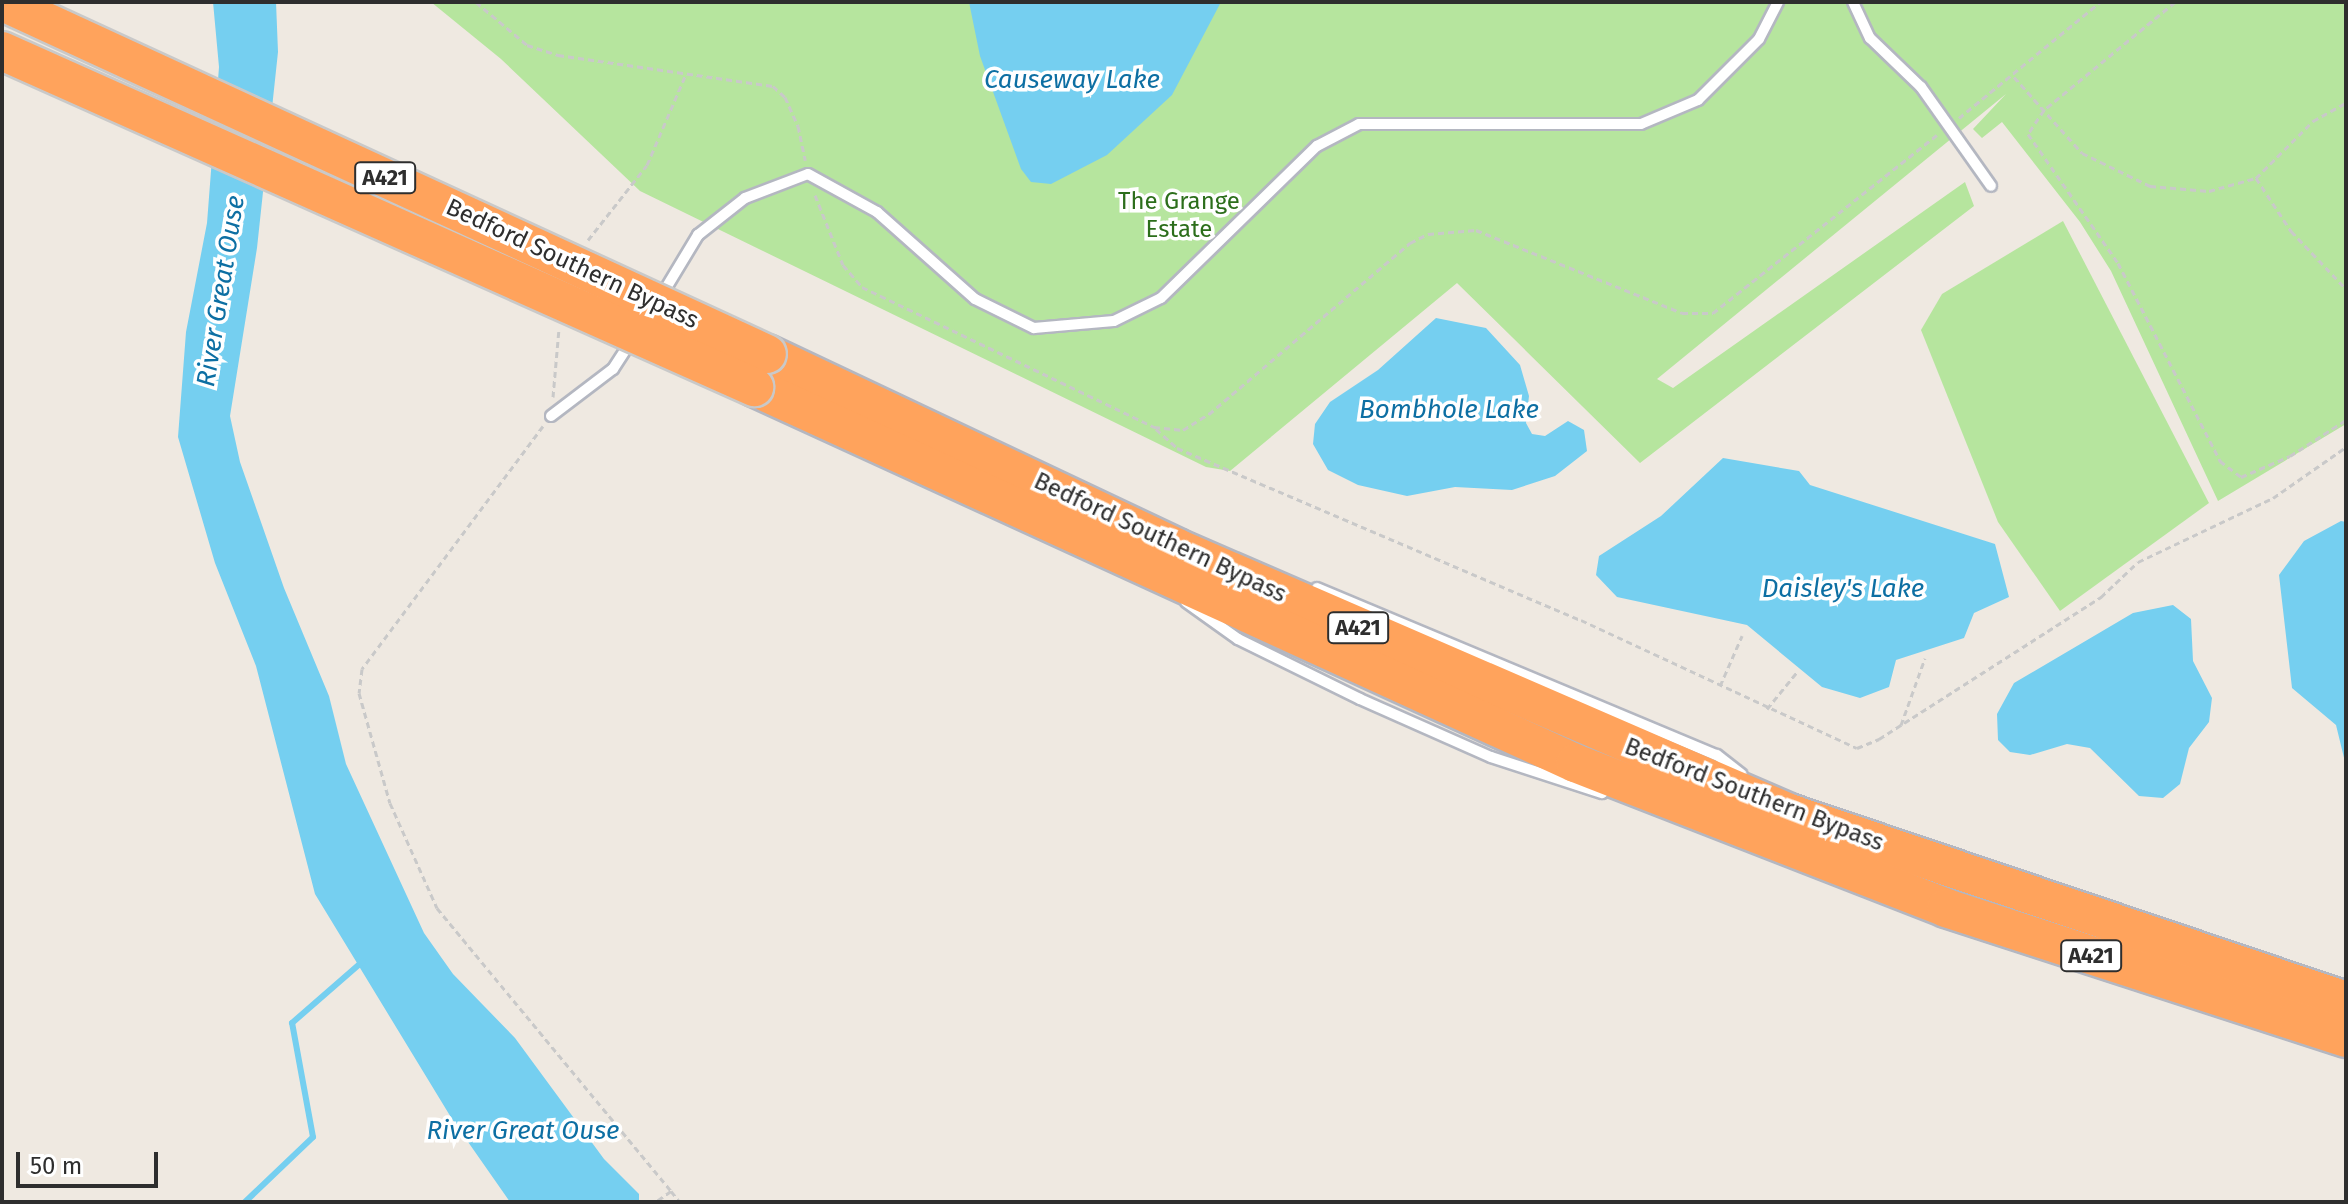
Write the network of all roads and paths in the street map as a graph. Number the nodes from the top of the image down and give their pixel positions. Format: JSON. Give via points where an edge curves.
{"nodes":[{"id":1,"x":3,"y":2,"type":"edge"},
{"id":2,"x":476,"y":2,"type":"edge"},
{"id":3,"x":1778,"y":2,"type":"edge"},
{"id":4,"x":1853,"y":2,"type":"edge"},
{"id":5,"x":2100,"y":2,"type":"edge"},
{"id":6,"x":2175,"y":2,"type":"edge"},
{"id":7,"x":2,"y":51,"type":"edge"},
{"id":8,"x":686,"y":74,"type":"junction"},
{"id":9,"x":2014,"y":77,"type":"junction"},
{"id":10,"x":2346,"y":103,"type":"edge"},
{"id":11,"x":2044,"y":110,"type":"junction"},
{"id":12,"x":1947,"y":127,"type":"junction"},
{"id":13,"x":808,"y":174,"type":"junction"},
{"id":14,"x":2256,"y":178,"type":"junction"},
{"id":15,"x":1991,"y":186,"type":"dead end"},
{"id":16,"x":581,"y":247,"type":"dead end"},
{"id":17,"x":2346,"y":289,"type":"edge"},
{"id":18,"x":652,"y":310,"type":"dead end"},
{"id":19,"x":559,"y":321,"type":"dead end"},
{"id":20,"x":644,"y":322,"type":"dead end"},
{"id":21,"x":761,"y":371,"type":"junction"},
{"id":22,"x":551,"y":416,"type":"junction"},
{"id":23,"x":2346,"y":420,"type":"edge"},
{"id":24,"x":1154,"y":427,"type":"junction"},
{"id":25,"x":2346,"y":447,"type":"edge"},
{"id":26,"x":1170,"y":563,"type":"junction"},
{"id":27,"x":1263,"y":571,"type":"dead end"},
{"id":28,"x":1305,"y":584,"type":"dead end"},
{"id":29,"x":1742,"y":636,"type":"dead end"},
{"id":30,"x":1925,"y":658,"type":"dead end"},
{"id":31,"x":1797,"y":672,"type":"dead end"},
{"id":32,"x":1720,"y":686,"type":"junction"},
{"id":33,"x":1767,"y":709,"type":"junction"},
{"id":34,"x":1901,"y":725,"type":"junction"},
{"id":35,"x":1617,"y":798,"type":"dead end"},
{"id":36,"x":1647,"y":807,"type":"dead end"},
{"id":37,"x":1789,"y":813,"type":"junction"},
{"id":38,"x":1750,"y":833,"type":"junction"},
{"id":39,"x":2242,"y":987,"type":"junction"},
{"id":40,"x":2346,"y":1001,"type":"edge"},
{"id":41,"x":2346,"y":1038,"type":"edge"},
{"id":42,"x":671,"y":1191,"type":"junction"},
{"id":43,"x":655,"y":1202,"type":"edge"},
{"id":44,"x":680,"y":1202,"type":"edge"}],
"edges":[{"from":1,"to":21,"type":"highway","name":"Bedford Southern Bypass","number":"A421","bridge":true},
{"from":2,"to":8,"type":"path","via":[[490,18],[537,48]]},
{"from":3,"to":13,"type":"lane","via":[[1759,39],[1698,100],[1641,124],[1359,124],[1317,146],[1161,298],[1114,321],[1034,328],[975,299],[877,212]]},
{"from":4,"to":12,"type":"lane","via":[[1870,38],[1921,87]]},
{"from":5,"to":9,"type":"path"},
{"from":6,"to":11,"type":"path"},
{"from":7,"to":21,"type":"highway","name":"Bedford Southern Bypass","number":"A421","bridge":true},
{"from":8,"to":13,"type":"path","via":[[773,86],[785,97],[798,126]]},
{"from":8,"to":16,"type":"path","via":[[647,165]]},
{"from":9,"to":11,"type":"path"},
{"from":9,"to":12,"type":"path"},
{"from":10,"to":14,"type":"path","via":[[2313,121]]},
{"from":11,"to":14,"type":"path","via":[[2082,153],[2150,186],[2209,191]]},
{"from":11,"to":23,"type":"path","via":[[2028,134],[2118,263],[2220,461],[2241,477],[2290,456]]},
{"from":12,"to":15,"type":"lane"},
{"from":12,"to":24,"type":"path","via":[[1713,313],[1682,313],[1476,230],[1446,230],[1410,243],[1209,414],[1183,430]]},
{"from":13,"to":18,"type":"lane","via":[[745,198],[698,235]]},
{"from":13,"to":24,"type":"path","via":[[829,237],[862,287]]},
{"from":14,"to":17,"type":"path","via":[[2291,231]]},
{"from":19,"to":22,"type":"path"},
{"from":20,"to":22,"type":"lane","via":[[613,369]]},
{"from":21,"to":26,"type":"highway","name":"Bedford Southern Bypass","number":"A421"},
{"from":22,"to":42,"type":"path","via":[[362,669],[359,693],[395,816],[437,908]]},
{"from":24,"to":32,"type":"path","via":[[1177,448],[1581,620]]},
{"from":25,"to":34,"type":"path","via":[[2273,498],[2138,562],[2101,597]]},
{"from":26,"to":27,"type":"lane"},
{"from":26,"to":35,"type":"lane","via":[[1191,607],[1238,639],[1491,757]]},
{"from":26,"to":37,"type":"highway","name":"Bedford Southern Bypass","number":"A421"},
{"from":26,"to":38,"type":"highway","name":"Bedford Southern Bypass","number":"A421","via":[[1575,763]]},
{"from":28,"to":37,"type":"lane","via":[[1717,755]]},
{"from":29,"to":32,"type":"path"},
{"from":30,"to":34,"type":"path"},
{"from":31,"to":33,"type":"path"},
{"from":32,"to":33,"type":"path"},
{"from":33,"to":34,"type":"path","via":[[1857,748]]},
{"from":36,"to":38,"type":"lane"},
{"from":37,"to":39,"type":"highway","name":"Bedford Southern Bypass","number":"A421","via":[[1961,872]]},
{"from":38,"to":39,"type":"highway","name":"Bedford Southern Bypass","number":"A421","via":[[1946,908]]},
{"from":39,"to":40,"type":"highway","name":"Bedford Southern Bypass","number":"A421"},
{"from":39,"to":41,"type":"highway","name":"Bedford Southern Bypass","number":"A421"},
{"from":42,"to":43,"type":"path"},
{"from":42,"to":44,"type":"path"}]}
